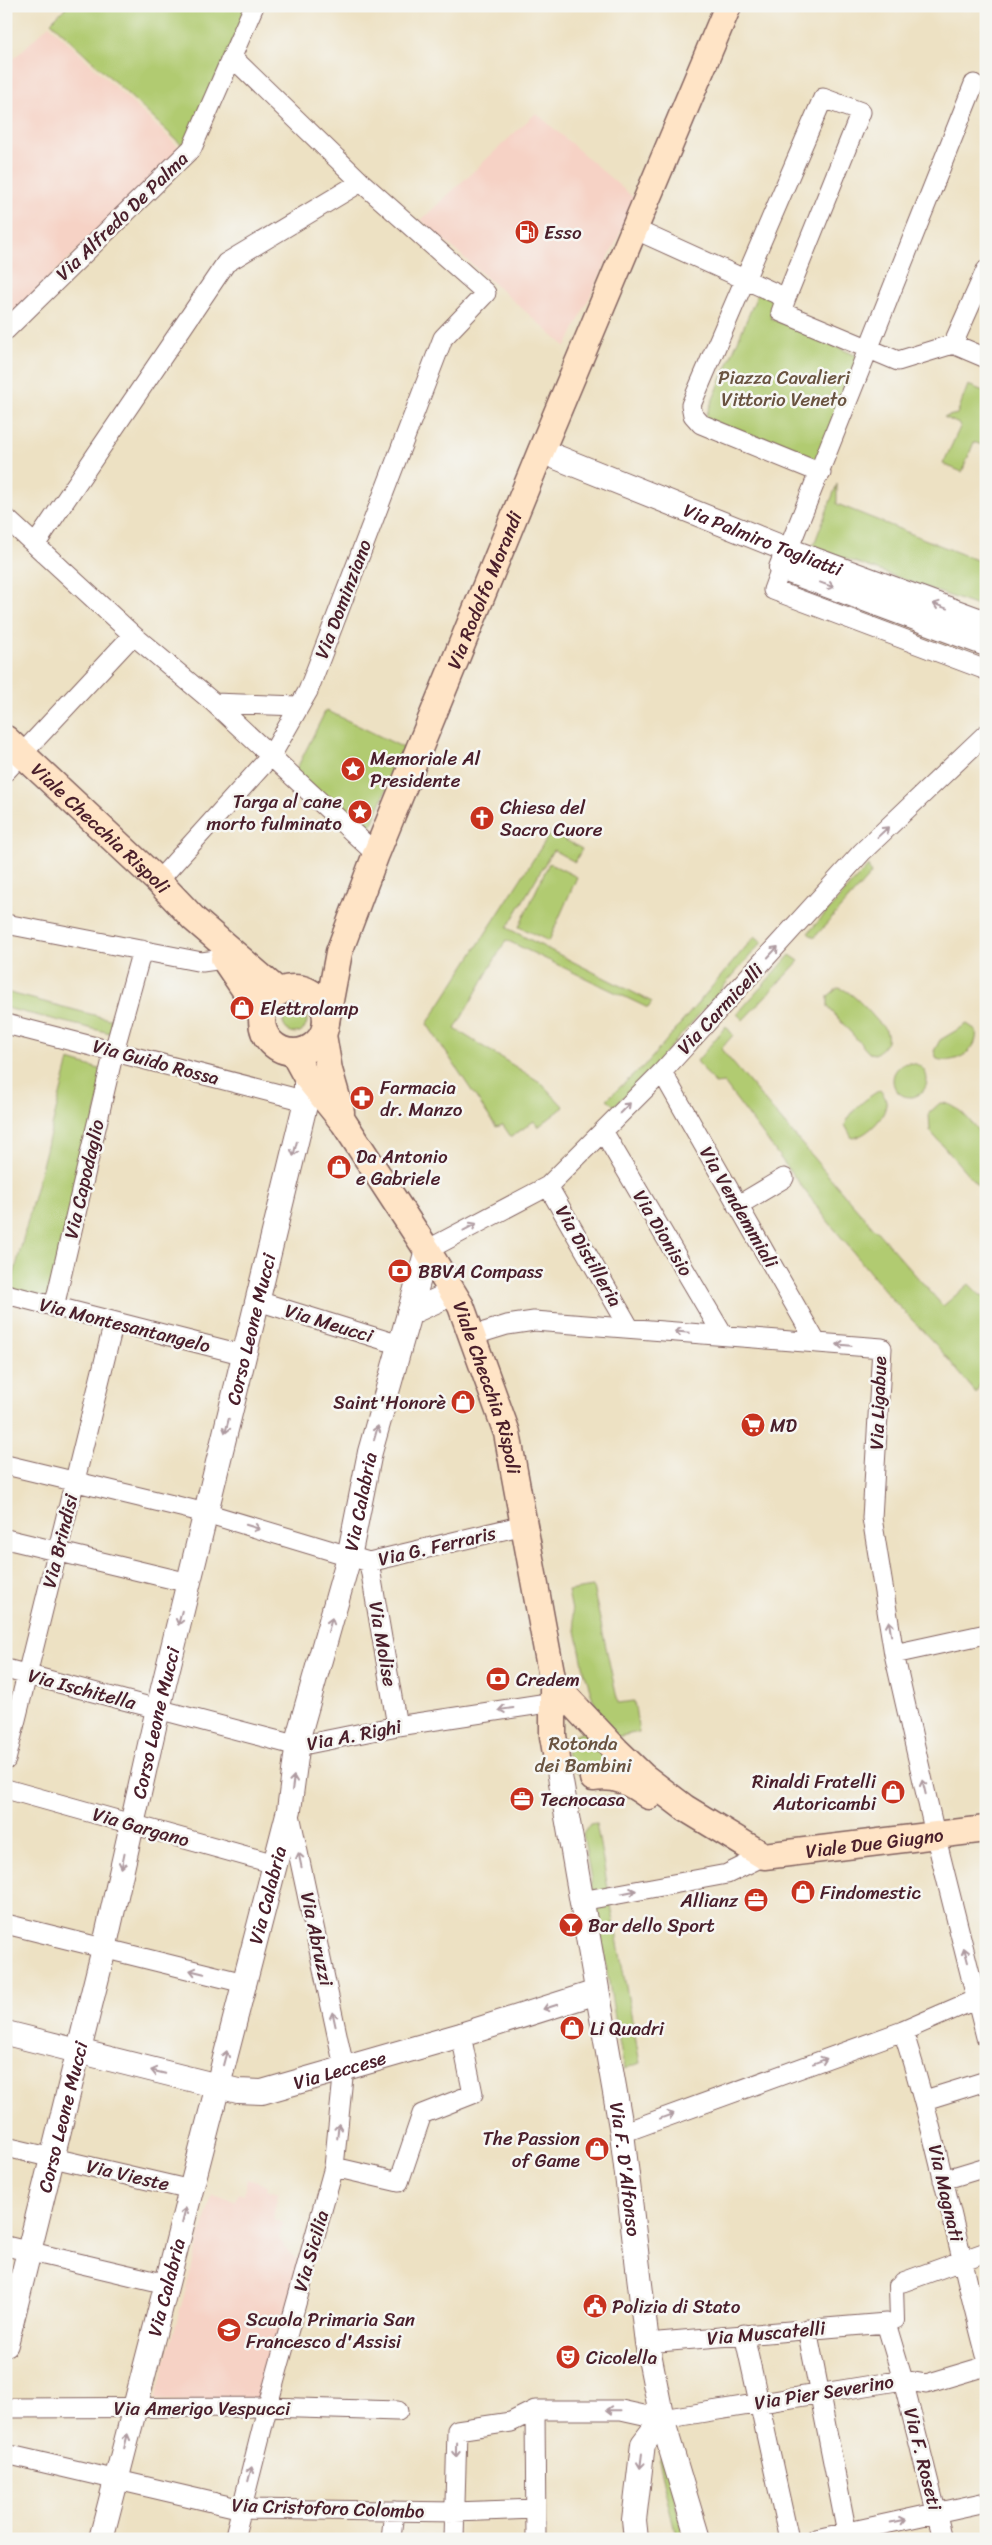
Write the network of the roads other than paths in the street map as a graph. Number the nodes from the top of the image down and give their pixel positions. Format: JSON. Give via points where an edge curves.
{"nodes":[{"id":1,"x":254,"y":6,"type":"edge"},
{"id":2,"x":728,"y":6,"type":"edge"},
{"id":3,"x":232,"y":57,"type":"junction"},
{"id":4,"x":974,"y":84,"type":"dead end"},
{"id":5,"x":361,"y":182,"type":"junction"},
{"id":6,"x":634,"y":229,"type":"junction"},
{"id":7,"x":984,"y":276,"type":"edge"},
{"id":8,"x":745,"y":281,"type":"junction"},
{"id":9,"x":786,"y":298,"type":"junction"},
{"id":10,"x":6,"y":330,"type":"edge"},
{"id":11,"x":953,"y":344,"type":"junction"},
{"id":12,"x":870,"y":351,"type":"junction"},
{"id":13,"x":986,"y":358,"type":"edge"},
{"id":14,"x":541,"y":452,"type":"junction"},
{"id":15,"x":821,"y":473,"type":"junction"},
{"id":16,"x":6,"y":518,"type":"edge"},
{"id":17,"x":35,"y":545,"type":"junction"},
{"id":18,"x":785,"y":559,"type":"junction"},
{"id":19,"x":986,"y":623,"type":"edge"},
{"id":20,"x":133,"y":634,"type":"junction"},
{"id":21,"x":986,"y":644,"type":"edge"},
{"id":22,"x":986,"y":670,"type":"edge"},
{"id":23,"x":214,"y":703,"type":"junction"},
{"id":24,"x":299,"y":706,"type":"junction"},
{"id":25,"x":986,"y":734,"type":"edge"},
{"id":26,"x":12,"y":755,"type":"edge"},
{"id":27,"x":271,"y":756,"type":"junction"},
{"id":28,"x":376,"y":854,"type":"junction"},
{"id":29,"x":158,"y":881,"type":"junction"},
{"id":30,"x":194,"y":919,"type":"junction"},
{"id":31,"x":6,"y":924,"type":"edge"},
{"id":32,"x":142,"y":950,"type":"junction"},
{"id":33,"x":339,"y":952,"type":"junction"},
{"id":34,"x":221,"y":956,"type":"junction"},
{"id":35,"x":292,"y":991,"type":"junction"},
{"id":36,"x":262,"y":1015,"type":"junction"},
{"id":37,"x":6,"y":1024,"type":"edge"},
{"id":38,"x":325,"y":1029,"type":"junction"},
{"id":39,"x":114,"y":1051,"type":"junction"},
{"id":40,"x":293,"y":1052,"type":"junction"},
{"id":41,"x":662,"y":1072,"type":"junction"},
{"id":42,"x":306,"y":1076,"type":"junction"},
{"id":43,"x":306,"y":1102,"type":"junction"},
{"id":44,"x":344,"y":1123,"type":"junction"},
{"id":45,"x":603,"y":1131,"type":"junction"},
{"id":46,"x":784,"y":1178,"type":"dead end"},
{"id":47,"x":548,"y":1186,"type":"junction"},
{"id":48,"x":738,"y":1206,"type":"junction"},
{"id":49,"x":427,"y":1250,"type":"junction"},
{"id":50,"x":453,"y":1293,"type":"junction"},
{"id":51,"x":6,"y":1294,"type":"edge"},
{"id":52,"x":258,"y":1301,"type":"junction"},
{"id":53,"x":54,"y":1308,"type":"junction"},
{"id":54,"x":409,"y":1314,"type":"junction"},
{"id":55,"x":114,"y":1322,"type":"junction"},
{"id":56,"x":629,"y":1327,"type":"junction"},
{"id":57,"x":723,"y":1335,"type":"junction"},
{"id":58,"x":472,"y":1336,"type":"junction"},
{"id":59,"x":816,"y":1342,"type":"junction"},
{"id":60,"x":400,"y":1346,"type":"junction"},
{"id":61,"x":245,"y":1355,"type":"junction"},
{"id":62,"x":6,"y":1464,"type":"edge"},
{"id":63,"x":75,"y":1481,"type":"junction"},
{"id":64,"x":206,"y":1513,"type":"junction"},
{"id":65,"x":524,"y":1525,"type":"junction"},
{"id":66,"x":6,"y":1539,"type":"edge"},
{"id":67,"x":57,"y":1551,"type":"junction"},
{"id":68,"x":359,"y":1560,"type":"junction"},
{"id":69,"x":189,"y":1582,"type":"junction"},
{"id":70,"x":986,"y":1634,"type":"edge"},
{"id":71,"x":894,"y":1654,"type":"junction"},
{"id":72,"x":6,"y":1669,"type":"edge"},
{"id":73,"x":27,"y":1674,"type":"junction"},
{"id":74,"x":554,"y":1693,"type":"junction"},
{"id":75,"x":158,"y":1709,"type":"junction"},
{"id":76,"x":397,"y":1726,"type":"junction"},
{"id":77,"x":600,"y":1734,"type":"junction"},
{"id":78,"x":298,"y":1746,"type":"junction"},
{"id":79,"x":557,"y":1759,"type":"junction"},
{"id":80,"x":6,"y":1760,"type":"edge"},
{"id":81,"x":593,"y":1778,"type":"junction"},
{"id":82,"x":6,"y":1789,"type":"edge"},
{"id":83,"x":564,"y":1796,"type":"junction"},
{"id":84,"x":289,"y":1810,"type":"junction"},
{"id":85,"x":131,"y":1824,"type":"junction"},
{"id":86,"x":986,"y":1829,"type":"edge"},
{"id":87,"x":934,"y":1834,"type":"junction"},
{"id":88,"x":764,"y":1856,"type":"junction"},
{"id":89,"x":275,"y":1864,"type":"junction"},
{"id":90,"x":581,"y":1901,"type":"junction"},
{"id":91,"x":6,"y":1924,"type":"edge"},
{"id":92,"x":104,"y":1949,"type":"junction"},
{"id":93,"x":244,"y":1983,"type":"junction"},
{"id":94,"x":597,"y":1992,"type":"junction"},
{"id":95,"x":981,"y":1997,"type":"edge"},
{"id":96,"x":903,"y":2031,"type":"junction"},
{"id":97,"x":6,"y":2033,"type":"edge"},
{"id":98,"x":461,"y":2035,"type":"junction"},
{"id":99,"x":986,"y":2037,"type":"edge"},
{"id":100,"x":79,"y":2052,"type":"junction"},
{"id":101,"x":344,"y":2067,"type":"junction"},
{"id":102,"x":986,"y":2081,"type":"edge"},
{"id":103,"x":217,"y":2086,"type":"junction"},
{"id":104,"x":925,"y":2100,"type":"junction"},
{"id":105,"x":622,"y":2133,"type":"junction"},
{"id":106,"x":6,"y":2147,"type":"edge"},
{"id":107,"x":53,"y":2157,"type":"junction"},
{"id":108,"x":334,"y":2167,"type":"junction"},
{"id":109,"x":986,"y":2167,"type":"edge"},
{"id":110,"x":943,"y":2180,"type":"junction"},
{"id":111,"x":191,"y":2190,"type":"junction"},
{"id":112,"x":6,"y":2246,"type":"edge"},
{"id":113,"x":29,"y":2251,"type":"junction"},
{"id":114,"x":986,"y":2252,"type":"edge"},
{"id":115,"x":960,"y":2260,"type":"junction"},
{"id":116,"x":903,"y":2282,"type":"joint"},
{"id":117,"x":166,"y":2284,"type":"junction"},
{"id":118,"x":886,"y":2323,"type":"junction"},
{"id":119,"x":807,"y":2329,"type":"junction"},
{"id":120,"x":744,"y":2334,"type":"junction"},
{"id":121,"x":7,"y":2342,"type":"edge"},
{"id":122,"x":647,"y":2342,"type":"junction"},
{"id":123,"x":986,"y":2355,"type":"edge"},
{"id":124,"x":986,"y":2366,"type":"edge"},
{"id":125,"x":903,"y":2380,"type":"junction"},
{"id":126,"x":820,"y":2394,"type":"junction"},
{"id":127,"x":758,"y":2402,"type":"junction"},
{"id":128,"x":267,"y":2407,"type":"junction"},
{"id":129,"x":6,"y":2408,"type":"edge"},
{"id":130,"x":135,"y":2409,"type":"junction"},
{"id":131,"x":535,"y":2410,"type":"junction"},
{"id":132,"x":398,"y":2412,"type":"dead end"},
{"id":133,"x":662,"y":2419,"type":"junction"},
{"id":134,"x":6,"y":2454,"type":"edge"},
{"id":135,"x":116,"y":2480,"type":"junction"},
{"id":136,"x":986,"y":2502,"type":"edge"},
{"id":137,"x":242,"y":2509,"type":"junction"},
{"id":138,"x":535,"y":2509,"type":"junction"},
{"id":139,"x":394,"y":2511,"type":"junction"},
{"id":140,"x":455,"y":2512,"type":"junction"},
{"id":141,"x":937,"y":2512,"type":"junction"},
{"id":142,"x":848,"y":2535,"type":"edge"},
{"id":143,"x":101,"y":2539,"type":"edge"},
{"id":144,"x":234,"y":2539,"type":"edge"},
{"id":145,"x":391,"y":2539,"type":"edge"},
{"id":146,"x":454,"y":2539,"type":"edge"},
{"id":147,"x":536,"y":2539,"type":"edge"},
{"id":148,"x":636,"y":2539,"type":"edge"},
{"id":149,"x":698,"y":2539,"type":"edge"},
{"id":150,"x":789,"y":2539,"type":"edge"},
{"id":151,"x":816,"y":2539,"type":"edge"},
{"id":152,"x":944,"y":2539,"type":"edge"}],
"edges":[{"from":1,"to":3,"type":"street","name":"Via Alfredo De Palma"},
{"from":2,"to":6,"type":"main road","name":"Via Rodolfo Morandi"},
{"from":3,"to":5,"type":"street"},
{"from":3,"to":10,"type":"street","name":"Via Alfredo De Palma","via":[[192,148]]},
{"from":4,"to":12,"type":"street"},
{"from":5,"to":17,"type":"street","via":[[226,263]]},
{"from":5,"to":24,"type":"street","name":"Via Dominziano","via":[[486,293],[443,338],[308,691]]},
{"from":6,"to":8,"type":"street"},
{"from":6,"to":14,"type":"main road","name":"Via Rodolfo Morandi"},
{"from":7,"to":11,"type":"street"},
{"from":8,"to":9,"type":"street"},
{"from":8,"to":9,"type":"street","via":[[823,98],[861,112]]},
{"from":8,"to":15,"type":"street","via":[[691,405],[692,415],[701,424]]},
{"from":9,"to":12,"type":"street","via":[[780,312]]},
{"from":11,"to":12,"type":"street","via":[[898,361]]},
{"from":11,"to":13,"type":"street"},
{"from":12,"to":15,"type":"street"},
{"from":14,"to":18,"type":"street","name":"Via Palmiro Togliatti"},
{"from":14,"to":28,"type":"main road","name":"Via Rodolfo Morandi"},
{"from":15,"to":18,"type":"street"},
{"from":16,"to":17,"type":"street"},
{"from":17,"to":20,"type":"street"},
{"from":19,"to":18,"type":"street","name":"Via Palmiro Togliatti","one_way":true},
{"from":18,"to":21,"type":"street","name":"Via Palmiro Togliatti","one_way":true},
{"from":18,"to":22,"type":"street","via":[[773,590]]},
{"from":20,"to":23,"type":"street"},
{"from":20,"to":26,"type":"street"},
{"from":23,"to":24,"type":"street"},
{"from":23,"to":27,"type":"street"},
{"from":24,"to":27,"type":"street","name":"Via Dominziano"},
{"from":41,"to":25,"type":"street","name":"Via Carmicelli","one_way":true,"via":[[862,852]]},
{"from":26,"to":29,"type":"main road","name":"Viale Checchia Rispoli"},
{"from":27,"to":28,"type":"street"},
{"from":27,"to":29,"type":"street","name":"Via Dominziano"},
{"from":28,"to":33,"type":"main road","name":"Via Rodolfo Morandi"},
{"from":29,"to":30,"type":"main road","name":"Viale Checchia Rispoli"},
{"from":30,"to":34,"type":"main road","name":"Viale Checchia Rispoli"},
{"from":30,"to":35,"type":"main road","name":"Viale Checchia Rispoli"},
{"from":31,"to":32,"type":"street"},
{"from":32,"to":34,"type":"street","via":[[202,962]]},
{"from":32,"to":39,"type":"street","name":"Via Capodaglio"},
{"from":33,"to":35,"type":"main road","name":"Via Rodolfo Morandi"},
{"from":33,"to":38,"type":"main road","name":"Via Rodolfo Morandi"},
{"from":34,"to":36,"type":"main road","name":"Viale Checchia Rispoli"},
{"from":35,"to":36,"type":"main road","via":[[271,998]]},
{"from":35,"to":38,"type":"main road","name":"Viale Checchia Rispoli","via":[[321,1002]]},
{"from":36,"to":40,"type":"main road","name":"Viale Checchia Rispoli","via":[[264,1031],[273,1045]]},
{"from":37,"to":39,"type":"street","name":"Via Guido Rossa"},
{"from":38,"to":40,"type":"main road","via":[[310,1048]]},
{"from":38,"to":44,"type":"main road","name":"Viale Checchia Rispoli","via":[[328,1070]]},
{"from":39,"to":43,"type":"street","name":"Via Guido Rossa"},
{"from":39,"to":53,"type":"street","name":"Via Capodaglio"},
{"from":40,"to":42,"type":"main road","name":"Viale Checchia Rispoli"},
{"from":45,"to":41,"type":"street","name":"Via Carmicelli","one_way":true},
{"from":41,"to":48,"type":"street","name":"Via Vendemmiali"},
{"from":42,"to":43,"type":"street","name":"Corso Leone Mucci"},
{"from":42,"to":44,"type":"main road","name":"Viale Checchia Rispoli"},
{"from":43,"to":52,"type":"street","name":"Corso Leone Mucci","one_way":true},
{"from":44,"to":49,"type":"main road","name":"Viale Checchia Rispoli"},
{"from":45,"to":47,"type":"street","name":"Via Carmicelli"},
{"from":45,"to":57,"type":"street","name":"Via Dionisio"},
{"from":46,"to":48,"type":"street"},
{"from":49,"to":47,"type":"street","name":"Via Carmicelli","one_way":true},
{"from":47,"to":56,"type":"street","name":"Via Distilleria"},
{"from":48,"to":59,"type":"street","name":"Via Vendemmiali"},
{"from":49,"to":50,"type":"main road","name":"Viale Checchia Rispoli"},
{"from":49,"to":54,"type":"street","name":"Via Calabria"},
{"from":50,"to":54,"type":"street"},
{"from":50,"to":58,"type":"main road","name":"Viale Checchia Rispoli"},
{"from":51,"to":53,"type":"street","name":"Via Montesantangelo"},
{"from":52,"to":60,"type":"street","name":"Via Meucci"},
{"from":52,"to":61,"type":"street","name":"Corso Leone Mucci"},
{"from":53,"to":55,"type":"street","name":"Via Montesantangelo"},
{"from":54,"to":60,"type":"street","name":"Via Calabria"},
{"from":55,"to":61,"type":"street","name":"Via Montesantangelo"},
{"from":55,"to":63,"type":"street","name":"Via Brindisi"},
{"from":57,"to":56,"type":"street","name":"Via Ligabue","one_way":true},
{"from":56,"to":58,"type":"street","name":"Via Ligabue","via":[[534,1321]]},
{"from":57,"to":59,"type":"street","name":"Via Ligabue"},
{"from":58,"to":65,"type":"main road","name":"Viale Checchia Rispoli","via":[[507,1433]]},
{"from":71,"to":59,"type":"street","name":"Via Ligabue","one_way":true,"via":[[872,1518],[882,1348]]},
{"from":68,"to":60,"type":"street","name":"Via Calabria","one_way":true,"via":[[370,1452]]},
{"from":61,"to":64,"type":"street","name":"Corso Leone Mucci","one_way":true},
{"from":62,"to":63,"type":"street"},
{"from":63,"to":64,"type":"street"},
{"from":63,"to":67,"type":"street","name":"Via Brindisi"},
{"from":64,"to":68,"type":"street","one_way":true},
{"from":64,"to":69,"type":"street","name":"Corso Leone Mucci"},
{"from":65,"to":68,"type":"street","name":"Via G. Ferraris"},
{"from":65,"to":74,"type":"main road","name":"Viale Checchia Rispoli"},
{"from":66,"to":67,"type":"street"},
{"from":67,"to":69,"type":"street"},
{"from":67,"to":73,"type":"street","name":"Via Brindisi"},
{"from":68,"to":76,"type":"street","name":"Via Molise"},
{"from":78,"to":68,"type":"street","name":"Via Calabria","one_way":true},
{"from":69,"to":75,"type":"street","name":"Corso Leone Mucci","one_way":true},
{"from":70,"to":71,"type":"street"},
{"from":87,"to":71,"type":"street","name":"Via Ligabue","one_way":true},
{"from":72,"to":73,"type":"street","name":"Via Ischitella"},
{"from":73,"to":75,"type":"street","name":"Via Ischitella"},
{"from":73,"to":80,"type":"street","name":"Via Brindisi"},
{"from":74,"to":76,"type":"street","name":"Via A. Righi","one_way":true},
{"from":74,"to":77,"type":"main road"},
{"from":74,"to":79,"type":"main road","name":"Viale Checchia Rispoli","via":[[553,1736]]},
{"from":75,"to":78,"type":"street","name":"Via A. Righi"},
{"from":75,"to":85,"type":"street","name":"Corso Leone Mucci"},
{"from":76,"to":78,"type":"street","name":"Via A. Righi"},
{"from":77,"to":79,"type":"main road","via":[[585,1728],[568,1732],[558,1745]]},
{"from":77,"to":81,"type":"main road","via":[[606,1741],[609,1758],[601,1774]]},
{"from":77,"to":88,"type":"main road","via":[[643,1776],[685,1808]]},
{"from":84,"to":78,"type":"street","name":"Via Calabria","one_way":true},
{"from":79,"to":81,"type":"main road","via":[[568,1776],[585,1780]]},
{"from":79,"to":83,"type":"street","name":"Via F. D'Alfonso"},
{"from":81,"to":83,"type":"street"},
{"from":81,"to":88,"type":"main road","via":[[609,1776],[626,1781],[712,1838]]},
{"from":82,"to":85,"type":"street","name":"Via Gargano"},
{"from":83,"to":90,"type":"street","name":"Via F. D'Alfonso"},
{"from":84,"to":89,"type":"street","name":"Via Calabria"},
{"from":101,"to":84,"type":"street","name":"Via Abruzzi","one_way":true},
{"from":85,"to":89,"type":"street","name":"Via Gargano"},
{"from":85,"to":92,"type":"street","name":"Corso Leone Mucci","one_way":true},
{"from":86,"to":87,"type":"main road","name":"Viale Due Giugno"},
{"from":87,"to":88,"type":"main road","name":"Viale Due Giugno"},
{"from":95,"to":87,"type":"street","name":"Via Ligabue","one_way":true},
{"from":90,"to":88,"type":"street","name":"Viale Due Giugno","one_way":true,"via":[[727,1874]]},
{"from":89,"to":93,"type":"street","name":"Via Calabria"},
{"from":90,"to":94,"type":"street","name":"Via F. D'Alfonso"},
{"from":91,"to":92,"type":"street"},
{"from":93,"to":92,"type":"street","one_way":true},
{"from":92,"to":100,"type":"street","name":"Corso Leone Mucci"},
{"from":103,"to":93,"type":"street","name":"Via Calabria","one_way":true},
{"from":94,"to":98,"type":"street","name":"Via Leccese","one_way":true},
{"from":94,"to":105,"type":"street","name":"Via F. D'Alfonso"},
{"from":95,"to":96,"type":"street"},
{"from":95,"to":99,"type":"street","name":"Via Ligabue"},
{"from":96,"to":104,"type":"street","name":"Via Magnati"},
{"from":105,"to":96,"type":"street","one_way":true},
{"from":97,"to":100,"type":"street","name":"Via Leccese"},
{"from":98,"to":101,"type":"street","name":"Via Leccese"},
{"from":98,"to":108,"type":"street","via":[[473,2094],[422,2114],[399,2182]]},
{"from":103,"to":100,"type":"street","name":"Via Leccese","one_way":true},
{"from":100,"to":107,"type":"street","name":"Corso Leone Mucci"},
{"from":101,"to":103,"type":"street","name":"Via Leccese","via":[[262,2092]]},
{"from":108,"to":101,"type":"street","name":"Via Sicilia","one_way":true},
{"from":102,"to":104,"type":"street"},
{"from":103,"to":111,"type":"street","name":"Via Calabria"},
{"from":104,"to":110,"type":"street","name":"Via Magnati"},
{"from":105,"to":122,"type":"street","name":"Via F. D'Alfonso"},
{"from":106,"to":107,"type":"street","name":"Via Vieste"},
{"from":107,"to":111,"type":"street","name":"Via Vieste"},
{"from":107,"to":113,"type":"street","name":"Corso Leone Mucci"},
{"from":108,"to":128,"type":"street","name":"Via Sicilia"},
{"from":109,"to":110,"type":"street"},
{"from":110,"to":115,"type":"street","name":"Via Magnati"},
{"from":117,"to":111,"type":"street","name":"Via Calabria","one_way":true},
{"from":112,"to":113,"type":"street"},
{"from":113,"to":117,"type":"street"},
{"from":113,"to":121,"type":"street","name":"Corso Leone Mucci"},
{"from":114,"to":115,"type":"street"},
{"from":115,"to":116,"type":"street"},
{"from":115,"to":123,"type":"street","name":"Via Magnati"},
{"from":116,"to":118,"type":"street","via":[[896,2285],[897,2321]]},
{"from":117,"to":130,"type":"street","name":"Via Calabria"},
{"from":118,"to":119,"type":"street","name":"Via Muscatelli"},
{"from":118,"to":125,"type":"street","name":"Via F. Roseti"},
{"from":119,"to":120,"type":"street","name":"Via Muscatelli"},
{"from":119,"to":126,"type":"street"},
{"from":120,"to":122,"type":"street","name":"Via Muscatelli"},
{"from":120,"to":127,"type":"street"},
{"from":122,"to":133,"type":"street","name":"Via F. D'Alfonso"},
{"from":124,"to":125,"type":"street","name":"Via Pier Severino","via":[[926,2384]]},
{"from":125,"to":126,"type":"street","name":"Via Pier Severino"},
{"from":125,"to":141,"type":"street","name":"Via F. Roseti"},
{"from":126,"to":127,"type":"street","name":"Via Pier Severino"},
{"from":126,"to":142,"type":"street"},
{"from":127,"to":133,"type":"street","name":"Via Pier Severino"},
{"from":127,"to":150,"type":"street"},
{"from":128,"to":130,"type":"street","name":"Via Amerigo Vespucci"},
{"from":128,"to":132,"type":"street","name":"Via Amerigo Vespucci"},
{"from":137,"to":128,"type":"street","name":"Via Sicilia","one_way":true},
{"from":129,"to":130,"type":"street","name":"Via Amerigo Vespucci"},
{"from":135,"to":130,"type":"street","name":"Via Calabria","one_way":true},
{"from":133,"to":131,"type":"street","one_way":true,"via":[[621,2410]]},
{"from":131,"to":138,"type":"street"},
{"from":131,"to":140,"type":"street","one_way":true,"via":[[511,2422],[457,2430]]},
{"from":133,"to":148,"type":"street","one_way":true,"via":[[643,2444],[634,2520]]},
{"from":133,"to":149,"type":"street","name":"Via F. D'Alfonso"},
{"from":134,"to":135,"type":"street","name":"Via Cristoforo Colombo"},
{"from":135,"to":137,"type":"street","name":"Via Cristoforo Colombo"},
{"from":135,"to":143,"type":"street","name":"Via Calabria"},
{"from":136,"to":141,"type":"street"},
{"from":137,"to":139,"type":"street","name":"Via Cristoforo Colombo"},
{"from":137,"to":144,"type":"street","name":"Via Sicilia"},
{"from":138,"to":140,"type":"street","name":"Via Cristoforo Colombo"},
{"from":138,"to":147,"type":"street"},
{"from":139,"to":140,"type":"street","name":"Via Cristoforo Colombo"},
{"from":139,"to":145,"type":"street"},
{"from":140,"to":146,"type":"street"},
{"from":142,"to":141,"type":"street","one_way":true},
{"from":141,"to":152,"type":"street","name":"Via F. Roseti"},
{"from":142,"to":151,"type":"street"}]}
